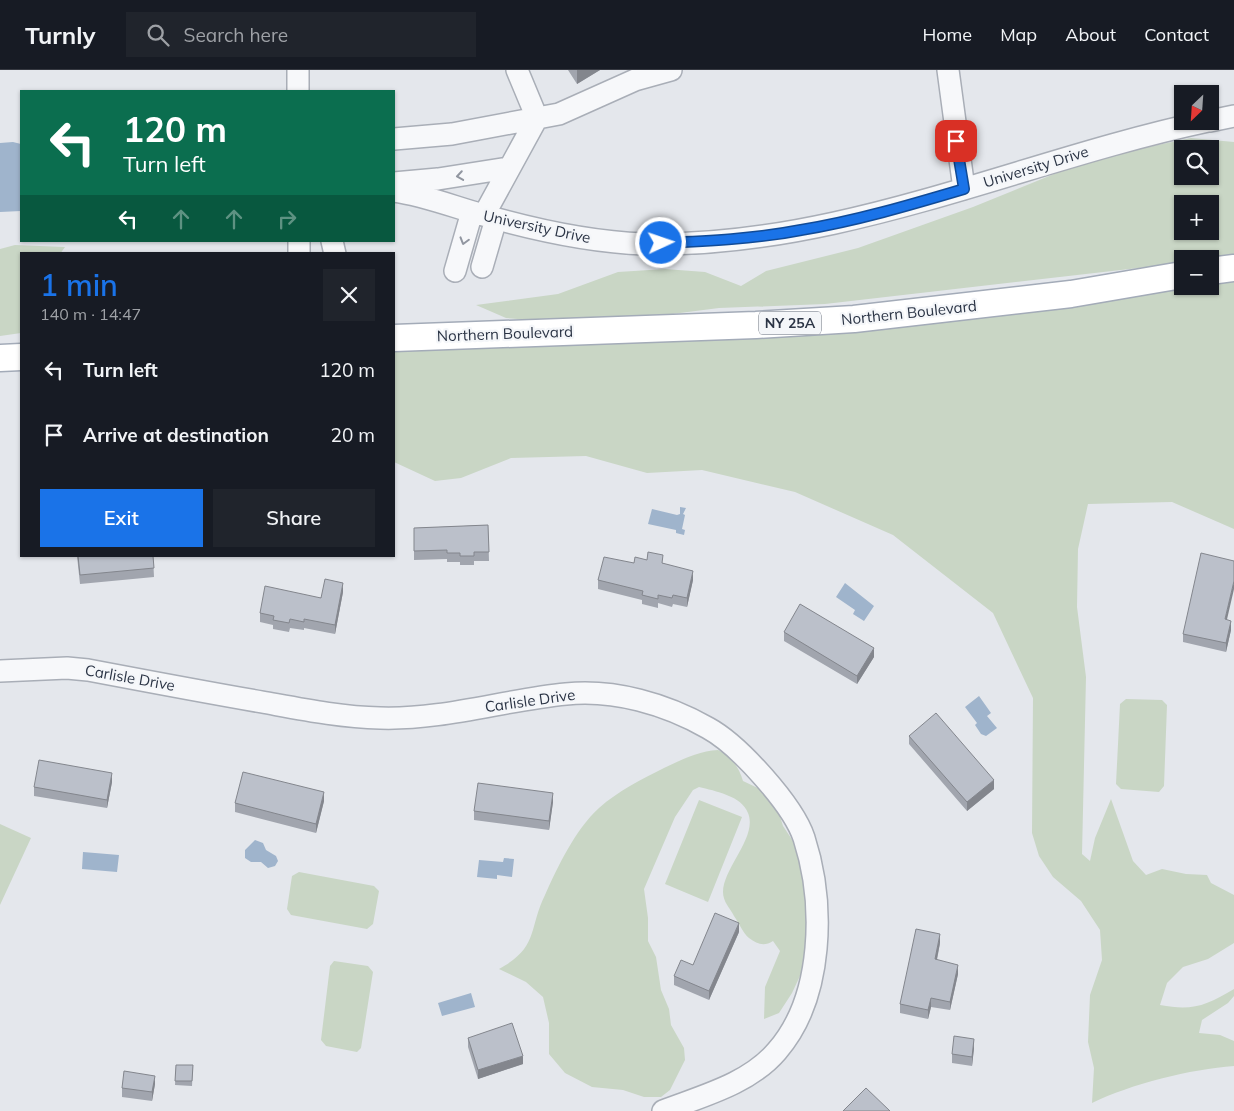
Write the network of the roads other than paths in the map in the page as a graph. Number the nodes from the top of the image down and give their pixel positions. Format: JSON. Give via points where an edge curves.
{"nodes":[{"id":1,"x":298,"y":70,"type":"edge"},
{"id":2,"x":517,"y":70,"type":"edge"},
{"id":3,"x":671,"y":70,"type":"edge"},
{"id":4,"x":948,"y":70,"type":"edge"},
{"id":5,"x":298,"y":90,"type":"edge"},
{"id":6,"x":1234,"y":116,"type":"edge"},
{"id":7,"x":537,"y":118,"type":"junction"},
{"id":8,"x":1219,"y":119,"type":"edge"},
{"id":9,"x":1174,"y":128,"type":"edge"},
{"id":10,"x":395,"y":139,"type":"edge"},
{"id":11,"x":508,"y":168,"type":"junction"},
{"id":12,"x":395,"y":183,"type":"edge"},
{"id":13,"x":964,"y":189,"type":"junction"},
{"id":14,"x":395,"y":191,"type":"edge"},
{"id":15,"x":484,"y":215,"type":"junction"},
{"id":16,"x":482,"y":268,"type":"dead end"},
{"id":17,"x":1234,"y":268,"type":"edge"},
{"id":18,"x":1219,"y":270,"type":"edge"},
{"id":19,"x":455,"y":271,"type":"dead end"},
{"id":20,"x":1174,"y":277,"type":"edge"},
{"id":21,"x":395,"y":338,"type":"edge"},
{"id":22,"x":20,"y":357,"type":"edge"},
{"id":23,"x":0,"y":358,"type":"edge"},
{"id":24,"x":0,"y":672,"type":"edge"},
{"id":25,"x":663,"y":1111,"type":"edge"}],
"edges":[{"from":1,"to":5,"type":"street"},
{"from":2,"to":7,"type":"street"},
{"from":3,"to":7,"type":"street","via":[[635,80],[559,114]]},
{"from":4,"to":13,"type":"street"},
{"from":6,"to":8,"type":"street","name":"University Drive"},
{"from":7,"to":10,"type":"street","via":[[452,134]]},
{"from":7,"to":11,"type":"street"},
{"from":9,"to":13,"type":"street","name":"University Drive"},
{"from":11,"to":12,"type":"street","one_way":true,"via":[[438,180]]},
{"from":11,"to":15,"type":"street"},
{"from":13,"to":15,"type":"street","name":"University Drive","via":[[810,229],[728,240],[644,244],[579,238]]},
{"from":14,"to":15,"type":"street","name":"University Drive"},
{"from":15,"to":16,"type":"street"},
{"from":15,"to":19,"type":"street","one_way":true},
{"from":17,"to":18,"type":"main road"},
{"from":20,"to":21,"type":"main road","name":"Northern Boulevard","number":"NY 25A","via":[[1070,294],[854,319]]},
{"from":22,"to":23,"type":"main road"},
{"from":24,"to":25,"type":"street","name":"Carlisle Drive","via":[[88,670],[339,716],[383,718],[433,716],[568,694],[618,695],[672,710],[710,729],[738,750],[767,780],[804,836],[816,893],[815,957],[800,1011],[777,1052],[748,1076]]}]}
